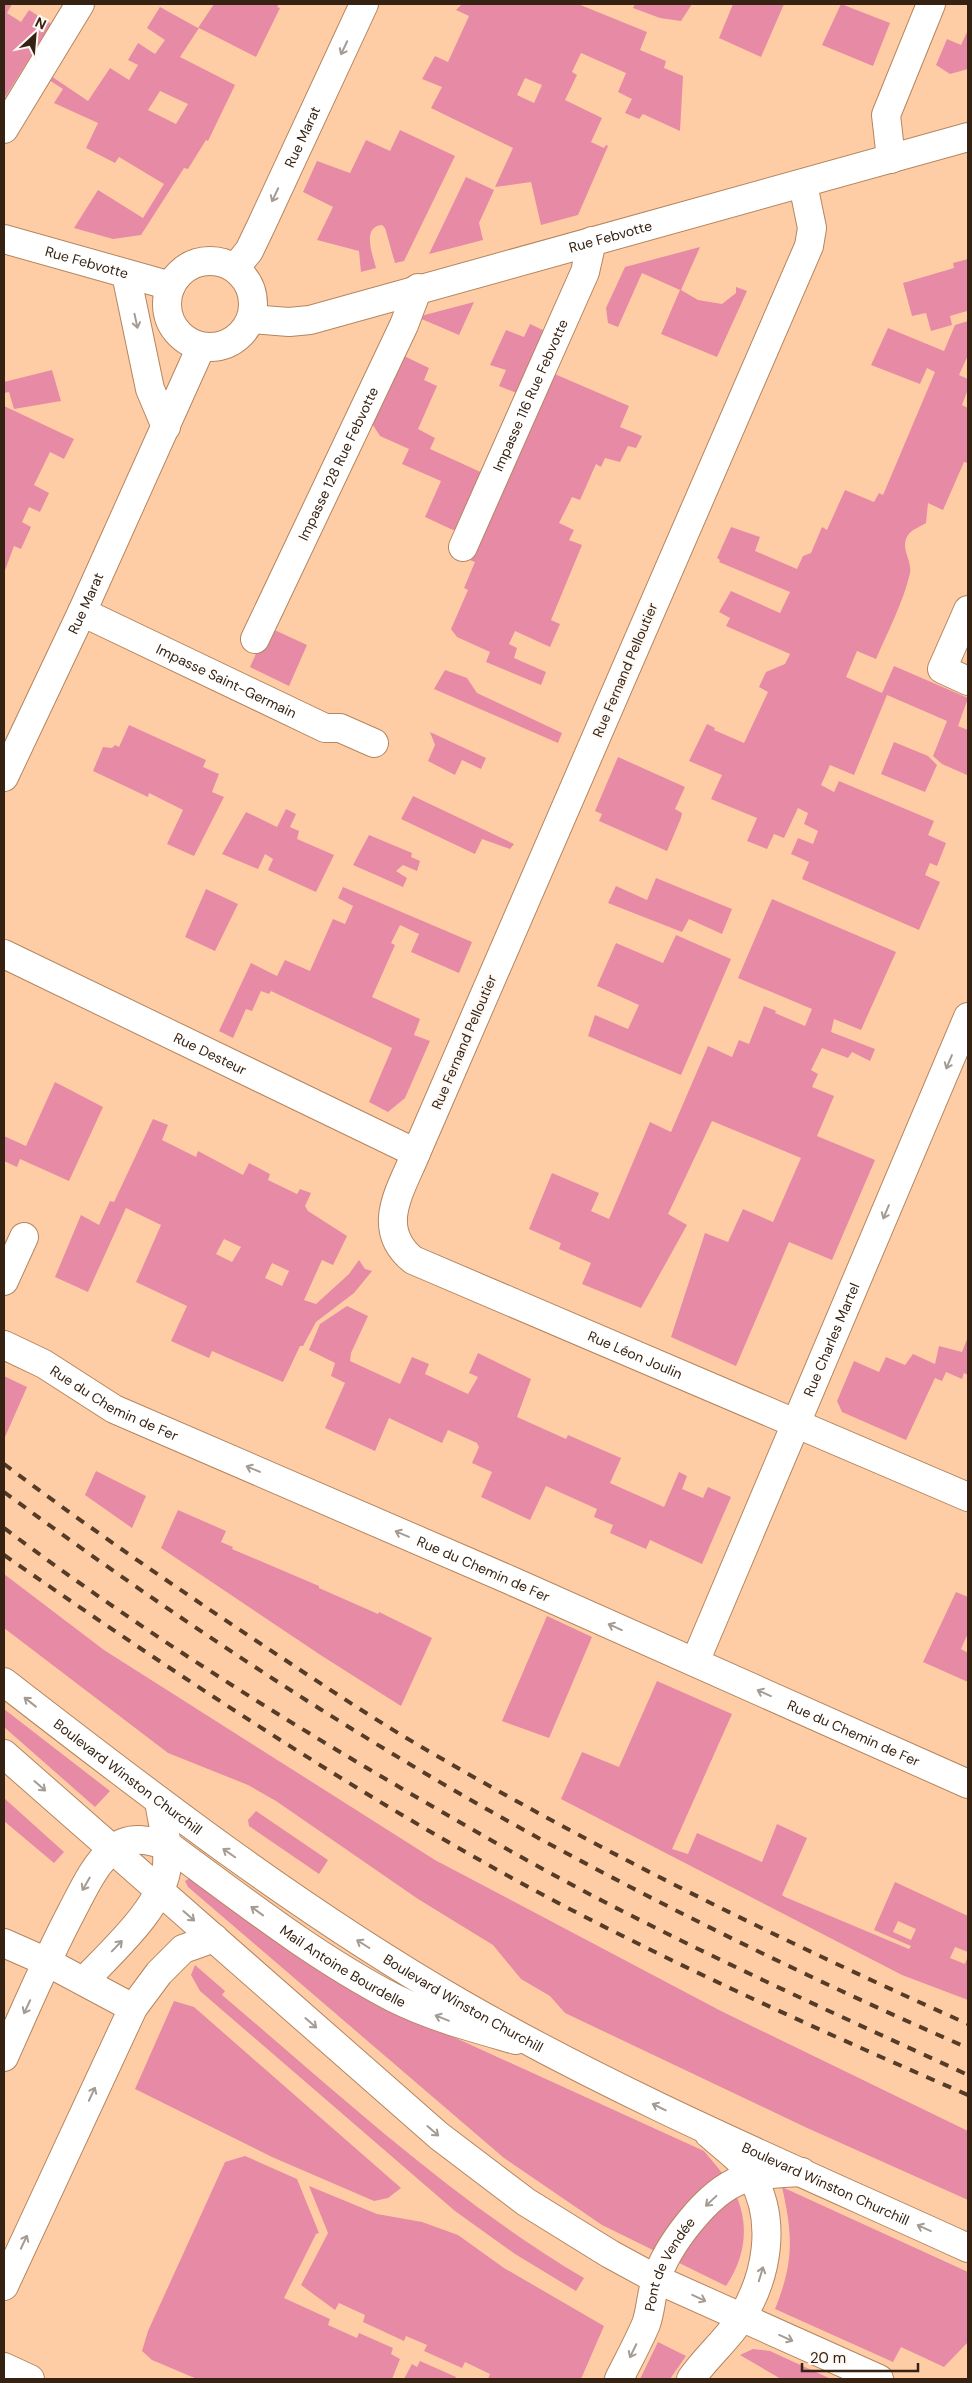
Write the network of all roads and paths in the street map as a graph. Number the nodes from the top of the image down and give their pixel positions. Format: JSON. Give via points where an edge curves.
{"nodes":[{"id":1,"x":80,"y":4,"type":"edge"},
{"id":2,"x":364,"y":4,"type":"edge"},
{"id":3,"x":931,"y":4,"type":"edge"},
{"id":4,"x":4,"y":129,"type":"edge"},
{"id":5,"x":968,"y":137,"type":"edge"},
{"id":6,"x":891,"y":159,"type":"junction"},
{"id":7,"x":803,"y":184,"type":"junction"},
{"id":8,"x":4,"y":239,"type":"edge"},
{"id":9,"x":592,"y":241,"type":"junction"},
{"id":10,"x":235,"y":268,"type":"junction"},
{"id":11,"x":126,"y":274,"type":"junction"},
{"id":12,"x":171,"y":286,"type":"junction"},
{"id":13,"x":418,"y":288,"type":"junction"},
{"id":14,"x":251,"y":319,"type":"junction"},
{"id":15,"x":201,"y":347,"type":"junction"},
{"id":16,"x":166,"y":427,"type":"junction"},
{"id":17,"x":463,"y":548,"type":"dead end"},
{"id":18,"x":968,"y":610,"type":"edge"},
{"id":19,"x":82,"y":612,"type":"junction"},
{"id":20,"x":255,"y":639,"type":"dead end"},
{"id":21,"x":968,"y":681,"type":"edge"},
{"id":22,"x":374,"y":743,"type":"dead end"},
{"id":23,"x":4,"y":777,"type":"edge"},
{"id":24,"x":4,"y":954,"type":"edge"},
{"id":25,"x":968,"y":1017,"type":"edge"},
{"id":26,"x":416,"y":1153,"type":"junction"},
{"id":27,"x":24,"y":1237,"type":"dead end"},
{"id":28,"x":4,"y":1281,"type":"edge"},
{"id":29,"x":4,"y":1345,"type":"edge"},
{"id":30,"x":796,"y":1424,"type":"junction"},
{"id":31,"x":968,"y":1497,"type":"edge"},
{"id":32,"x":695,"y":1662,"type":"junction"},
{"id":33,"x":4,"y":1682,"type":"edge"},
{"id":34,"x":4,"y":1754,"type":"edge"},
{"id":35,"x":968,"y":1784,"type":"edge"},
{"id":36,"x":159,"y":1801,"type":"junction"},
{"id":37,"x":166,"y":1846,"type":"junction"},
{"id":38,"x":112,"y":1849,"type":"junction"},
{"id":39,"x":159,"y":1890,"type":"junction"},
{"id":40,"x":214,"y":1938,"type":"junction"},
{"id":41,"x":4,"y":1943,"type":"edge"},
{"id":42,"x":47,"y":1962,"type":"junction"},
{"id":43,"x":84,"y":1981,"type":"junction"},
{"id":44,"x":133,"y":2008,"type":"junction"},
{"id":45,"x":539,"y":2047,"type":"junction"},
{"id":46,"x":4,"y":2057,"type":"edge"},
{"id":47,"x":703,"y":2128,"type":"junction"},
{"id":48,"x":802,"y":2172,"type":"junction"},
{"id":49,"x":753,"y":2178,"type":"junction"},
{"id":50,"x":968,"y":2248,"type":"edge"},
{"id":51,"x":656,"y":2279,"type":"junction"},
{"id":52,"x":4,"y":2286,"type":"edge"},
{"id":53,"x":741,"y":2318,"type":"junction"},
{"id":54,"x":4,"y":2367,"type":"edge"},
{"id":55,"x":30,"y":2379,"type":"edge"},
{"id":56,"x":619,"y":2379,"type":"edge"},
{"id":57,"x":691,"y":2379,"type":"edge"},
{"id":58,"x":879,"y":2379,"type":"edge"}],
"edges":[{"from":1,"to":4,"type":"street"},
{"from":2,"to":10,"type":"street","name":"Rue Marat","one_way":true,"via":[[249,251]]},
{"from":3,"to":6,"type":"street","via":[[886,115]]},
{"from":5,"to":6,"type":"street","name":"Rue Febvotte"},
{"from":6,"to":7,"type":"street","name":"Rue Febvotte"},
{"from":7,"to":9,"type":"street","name":"Rue Febvotte"},
{"from":7,"to":26,"type":"street","name":"Rue Fernand Pelloutier","via":[[812,228],[809,246]]},
{"from":8,"to":11,"type":"street","name":"Rue Febvotte"},
{"from":9,"to":13,"type":"street","name":"Rue Febvotte"},
{"from":9,"to":17,"type":"street","name":"Impasse 116 Rue Febvotte","via":[[585,272]]},
{"from":10,"to":12,"type":"street","via":[[212,260],[199,262],[182,271]]},
{"from":10,"to":14,"type":"street","via":[[246,278],[252,291]]},
{"from":11,"to":12,"type":"street","name":"Rue Febvotte"},
{"from":11,"to":16,"type":"street","one_way":true,"via":[[150,389]]},
{"from":12,"to":15,"type":"street","via":[[167,298],[171,324],[189,342]]},
{"from":13,"to":14,"type":"street","name":"Rue Febvotte","via":[[310,320]]},
{"from":13,"to":20,"type":"street","name":"Impasse 128 Rue Febvotte","via":[[404,325]]},
{"from":14,"to":15,"type":"street","via":[[241,334],[226,345]]},
{"from":15,"to":16,"type":"street","name":"Rue Marat"},
{"from":16,"to":19,"type":"street","name":"Rue Marat"},
{"from":18,"to":21,"type":"street","via":[[942,670]]},
{"from":19,"to":22,"type":"street","name":"Impasse Saint-Germain","via":[[325,728],[340,728]]},
{"from":19,"to":23,"type":"street","name":"Rue Marat"},
{"from":24,"to":26,"type":"street","name":"Rue Desteur"},
{"from":25,"to":30,"type":"street","name":"Rue Charles Martel","one_way":true},
{"from":26,"to":30,"type":"street","name":"Rue Léon Joulin","via":[[392,1220],[398,1245],[413,1260]]},
{"from":27,"to":28,"type":"street"},
{"from":32,"to":29,"type":"street","name":"Rue du Chemin de Fer","one_way":true,"via":[[114,1409],[44,1364]]},
{"from":30,"to":31,"type":"street","name":"Rue Léon Joulin"},
{"from":30,"to":32,"type":"street","name":"Rue Charles Martel"},
{"from":35,"to":32,"type":"street","name":"Rue du Chemin de Fer","one_way":true},
{"from":36,"to":33,"type":"street","name":"Boulevard Winston Churchill","one_way":true},
{"from":34,"to":38,"type":"street","one_way":true},
{"from":36,"to":37,"type":"street"},
{"from":45,"to":36,"type":"street","name":"Boulevard Winston Churchill","one_way":true,"via":[[347,1934]]},
{"from":37,"to":38,"type":"street","name":"Mail Antoine Bourdelle","via":[[146,1840],[130,1840]]},
{"from":37,"to":39,"type":"street","via":[[166,1876]]},
{"from":45,"to":37,"type":"street","name":"Mail Antoine Bourdelle","one_way":true,"via":[[449,2021],[395,1998],[339,1968]]},
{"from":38,"to":39,"type":"street"},
{"from":38,"to":42,"type":"street","one_way":true,"via":[[87,1882]]},
{"from":39,"to":40,"type":"street","one_way":true},
{"from":43,"to":39,"type":"street","one_way":true,"via":[[137,1926]]},
{"from":40,"to":44,"type":"street","via":[[183,1949]]},
{"from":40,"to":51,"type":"street","one_way":true,"via":[[483,2172],[570,2230]]},
{"from":41,"to":42,"type":"street"},
{"from":42,"to":43,"type":"street"},
{"from":42,"to":46,"type":"street","one_way":true},
{"from":43,"to":44,"type":"street"},
{"from":52,"to":44,"type":"street","one_way":true},
{"from":47,"to":45,"type":"street","name":"Boulevard Winston Churchill","one_way":true},
{"from":47,"to":48,"type":"street","name":"Boulevard Winston Churchill"},
{"from":47,"to":49,"type":"street","via":[[741,2162]]},
{"from":48,"to":49,"type":"street","name":"Pont de Vendée"},
{"from":50,"to":48,"type":"street","name":"Boulevard Winston Churchill","one_way":true},
{"from":49,"to":51,"type":"street","name":"Pont de Vendée","one_way":true,"via":[[740,2180],[722,2191],[698,2213],[677,2239]]},
{"from":53,"to":49,"type":"street","one_way":true,"via":[[756,2290],[764,2264],[767,2235]]},
{"from":51,"to":53,"type":"street","one_way":true},
{"from":51,"to":56,"type":"street","name":"Pont de Vendée","one_way":true,"via":[[646,2323]]},
{"from":53,"to":57,"type":"street"},
{"from":53,"to":58,"type":"street","one_way":true},
{"from":54,"to":55,"type":"street"}]}
